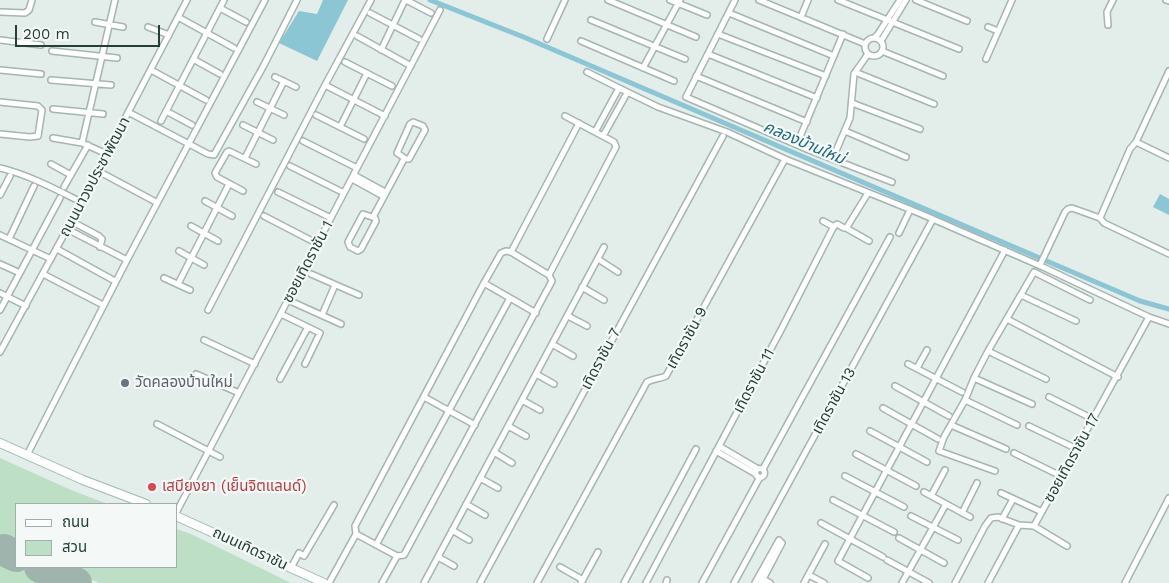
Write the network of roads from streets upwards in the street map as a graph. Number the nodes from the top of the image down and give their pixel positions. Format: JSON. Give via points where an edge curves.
{"nodes":[{"id":1,"x":32,"y":0,"type":"edge"},
{"id":2,"x":115,"y":0,"type":"edge"},
{"id":3,"x":187,"y":0,"type":"edge"},
{"id":4,"x":224,"y":0,"type":"edge"},
{"id":5,"x":264,"y":0,"type":"edge"},
{"id":6,"x":297,"y":0,"type":"edge"},
{"id":7,"x":371,"y":0,"type":"edge"},
{"id":8,"x":406,"y":0,"type":"edge"},
{"id":9,"x":565,"y":0,"type":"edge"},
{"id":10,"x":608,"y":0,"type":"edge"},
{"id":11,"x":670,"y":0,"type":"edge"},
{"id":12,"x":735,"y":0,"type":"edge"},
{"id":13,"x":759,"y":0,"type":"edge"},
{"id":14,"x":808,"y":0,"type":"edge"},
{"id":15,"x":838,"y":0,"type":"edge"},
{"id":16,"x":900,"y":0,"type":"edge"},
{"id":17,"x":906,"y":0,"type":"edge"},
{"id":18,"x":916,"y":0,"type":"edge"},
{"id":19,"x":1012,"y":0,"type":"edge"},
{"id":20,"x":1113,"y":0,"type":"edge"},
{"id":21,"x":679,"y":2,"type":"edge"},
{"id":22,"x":220,"y":8,"type":"junction"},
{"id":23,"x":440,"y":10,"type":"dead end"},
{"id":24,"x":0,"y":12,"type":"edge"},
{"id":25,"x":729,"y":12,"type":"junction"},
{"id":26,"x":370,"y":13,"type":"dead end"},
{"id":27,"x":431,"y":13,"type":"dead end"},
{"id":28,"x":707,"y":15,"type":"dead end"},
{"id":29,"x":178,"y":17,"type":"junction"},
{"id":30,"x":800,"y":17,"type":"junction"},
{"id":31,"x":591,"y":20,"type":"dead end"},
{"id":32,"x":890,"y":20,"type":"junction"},
{"id":33,"x":967,"y":21,"type":"dead end"},
{"id":34,"x":95,"y":22,"type":"dead end"},
{"id":35,"x":246,"y":22,"type":"dead end"},
{"id":36,"x":109,"y":24,"type":"junction"},
{"id":37,"x":667,"y":24,"type":"junction"},
{"id":38,"x":1108,"y":25,"type":"dead end"},
{"id":39,"x":393,"y":26,"type":"junction"},
{"id":40,"x":123,"y":27,"type":"dead end"},
{"id":41,"x":148,"y":27,"type":"dead end"},
{"id":42,"x":988,"y":27,"type":"dead end"},
{"id":43,"x":998,"y":31,"type":"junction"},
{"id":44,"x":207,"y":33,"type":"junction"},
{"id":45,"x":718,"y":34,"type":"junction"},
{"id":46,"x":843,"y":34,"type":"junction"},
{"id":47,"x":169,"y":36,"type":"junction"},
{"id":48,"x":357,"y":36,"type":"dead end"},
{"id":49,"x":696,"y":37,"type":"dead end"},
{"id":50,"x":546,"y":38,"type":"dead end"},
{"id":51,"x":874,"y":38,"type":"junction"},
{"id":52,"x":419,"y":39,"type":"dead end"},
{"id":53,"x":0,"y":40,"type":"edge"},
{"id":54,"x":580,"y":41,"type":"dead end"},
{"id":55,"x":881,"y":41,"type":"junction"},
{"id":56,"x":865,"y":44,"type":"junction"},
{"id":57,"x":41,"y":45,"type":"dead end"},
{"id":58,"x":654,"y":46,"type":"junction"},
{"id":59,"x":234,"y":48,"type":"dead end"},
{"id":60,"x":959,"y":49,"type":"dead end"},
{"id":61,"x":381,"y":50,"type":"junction"},
{"id":62,"x":52,"y":51,"type":"dead end"},
{"id":63,"x":882,"y":51,"type":"junction"},
{"id":64,"x":708,"y":54,"type":"junction"},
{"id":65,"x":868,"y":54,"type":"junction"},
{"id":66,"x":103,"y":55,"type":"junction"},
{"id":67,"x":834,"y":56,"type":"junction"},
{"id":68,"x":117,"y":58,"type":"dead end"},
{"id":69,"x":193,"y":59,"type":"junction"},
{"id":70,"x":685,"y":59,"type":"dead end"},
{"id":71,"x":986,"y":59,"type":"dead end"},
{"id":72,"x":345,"y":62,"type":"dead end"},
{"id":73,"x":411,"y":66,"type":"junction"},
{"id":74,"x":643,"y":68,"type":"junction"},
{"id":75,"x":0,"y":70,"type":"edge"},
{"id":76,"x":151,"y":70,"type":"junction"},
{"id":77,"x":1169,"y":71,"type":"edge"},
{"id":78,"x":587,"y":72,"type":"dead end"},
{"id":79,"x":855,"y":72,"type":"junction"},
{"id":80,"x":367,"y":73,"type":"junction"},
{"id":81,"x":41,"y":74,"type":"dead end"},
{"id":82,"x":220,"y":74,"type":"dead end"},
{"id":83,"x":696,"y":76,"type":"junction"},
{"id":84,"x":826,"y":76,"type":"junction"},
{"id":85,"x":944,"y":76,"type":"dead end"},
{"id":86,"x":275,"y":77,"type":"dead end"},
{"id":87,"x":51,"y":80,"type":"dead end"},
{"id":88,"x":674,"y":81,"type":"dead end"},
{"id":89,"x":284,"y":82,"type":"junction"},
{"id":90,"x":96,"y":84,"type":"junction"},
{"id":91,"x":325,"y":84,"type":"junction"},
{"id":92,"x":111,"y":85,"type":"dead end"},
{"id":93,"x":180,"y":85,"type":"junction"},
{"id":94,"x":392,"y":86,"type":"dead end"},
{"id":95,"x":296,"y":87,"type":"dead end"},
{"id":96,"x":619,"y":88,"type":"junction"},
{"id":97,"x":627,"y":93,"type":"junction"},
{"id":98,"x":817,"y":98,"type":"junction"},
{"id":99,"x":206,"y":100,"type":"dead end"},
{"id":100,"x":354,"y":100,"type":"junction"},
{"id":101,"x":0,"y":102,"type":"edge"},
{"id":102,"x":258,"y":102,"type":"dead end"},
{"id":103,"x":852,"y":102,"type":"junction"},
{"id":104,"x":934,"y":104,"type":"dead end"},
{"id":105,"x":270,"y":108,"type":"junction"},
{"id":106,"x":53,"y":109,"type":"dead end"},
{"id":107,"x":166,"y":111,"type":"junction"},
{"id":108,"x":128,"y":112,"type":"junction"},
{"id":109,"x":89,"y":113,"type":"junction"},
{"id":110,"x":104,"y":114,"type":"dead end"},
{"id":111,"x":284,"y":115,"type":"dead end"},
{"id":112,"x":316,"y":115,"type":"dead end"},
{"id":113,"x":385,"y":116,"type":"junction"},
{"id":114,"x":565,"y":116,"type":"dead end"},
{"id":115,"x":161,"y":121,"type":"dead end"},
{"id":116,"x":807,"y":122,"type":"junction"},
{"id":117,"x":580,"y":123,"type":"junction"},
{"id":118,"x":192,"y":125,"type":"dead end"},
{"id":119,"x":243,"y":125,"type":"dead end"},
{"id":120,"x":340,"y":127,"type":"junction"},
{"id":121,"x":920,"y":129,"type":"dead end"},
{"id":122,"x":845,"y":131,"type":"junction"},
{"id":123,"x":595,"y":132,"type":"junction"},
{"id":124,"x":258,"y":133,"type":"junction"},
{"id":125,"x":0,"y":134,"type":"edge"},
{"id":126,"x":603,"y":136,"type":"junction"},
{"id":127,"x":723,"y":136,"type":"dead end"},
{"id":128,"x":54,"y":138,"type":"dead end"},
{"id":129,"x":364,"y":139,"type":"dead end"},
{"id":130,"x":273,"y":140,"type":"dead end"},
{"id":131,"x":302,"y":141,"type":"dead end"},
{"id":132,"x":1136,"y":142,"type":"junction"},
{"id":133,"x":85,"y":144,"type":"junction"},
{"id":134,"x":189,"y":144,"type":"junction"},
{"id":135,"x":797,"y":144,"type":"junction"},
{"id":136,"x":107,"y":154,"type":"junction"},
{"id":137,"x":214,"y":155,"type":"junction"},
{"id":138,"x":906,"y":156,"type":"dead end"},
{"id":139,"x":245,"y":158,"type":"junction"},
{"id":140,"x":833,"y":158,"type":"junction"},
{"id":141,"x":1169,"y":158,"type":"edge"},
{"id":142,"x":404,"y":159,"type":"junction"},
{"id":143,"x":784,"y":159,"type":"junction"},
{"id":144,"x":222,"y":160,"type":"junction"},
{"id":145,"x":51,"y":164,"type":"dead end"},
{"id":146,"x":256,"y":164,"type":"dead end"},
{"id":147,"x":290,"y":166,"type":"dead end"},
{"id":148,"x":0,"y":168,"type":"edge"},
{"id":149,"x":357,"y":168,"type":"junction"},
{"id":150,"x":98,"y":171,"type":"junction"},
{"id":151,"x":71,"y":175,"type":"junction"},
{"id":152,"x":10,"y":176,"type":"dead end"},
{"id":153,"x":353,"y":177,"type":"junction"},
{"id":154,"x":892,"y":182,"type":"dead end"},
{"id":155,"x":229,"y":184,"type":"junction"},
{"id":156,"x":34,"y":186,"type":"dead end"},
{"id":157,"x":64,"y":187,"type":"dead end"},
{"id":158,"x":243,"y":191,"type":"dead end"},
{"id":159,"x":278,"y":192,"type":"dead end"},
{"id":160,"x":344,"y":193,"type":"junction"},
{"id":161,"x":868,"y":193,"type":"junction"},
{"id":162,"x":384,"y":194,"type":"junction"},
{"id":163,"x":0,"y":195,"type":"edge"},
{"id":164,"x":60,"y":198,"type":"dead end"},
{"id":165,"x":154,"y":201,"type":"dead end"},
{"id":166,"x":81,"y":202,"type":"junction"},
{"id":167,"x":205,"y":202,"type":"dead end"},
{"id":168,"x":218,"y":208,"type":"junction"},
{"id":169,"x":910,"y":210,"type":"junction"},
{"id":170,"x":232,"y":216,"type":"dead end"},
{"id":171,"x":264,"y":216,"type":"dead end"},
{"id":172,"x":372,"y":217,"type":"junction"},
{"id":173,"x":331,"y":218,"type":"junction"},
{"id":174,"x":1100,"y":218,"type":"junction"},
{"id":175,"x":933,"y":219,"type":"junction"},
{"id":176,"x":71,"y":221,"type":"junction"},
{"id":177,"x":823,"y":221,"type":"dead end"},
{"id":178,"x":191,"y":226,"type":"dead end"},
{"id":179,"x":834,"y":227,"type":"junction"},
{"id":180,"x":846,"y":228,"type":"junction"},
{"id":181,"x":67,"y":230,"type":"junction"},
{"id":182,"x":204,"y":233,"type":"junction"},
{"id":183,"x":899,"y":233,"type":"dead end"},
{"id":184,"x":0,"y":235,"type":"edge"},
{"id":185,"x":890,"y":237,"type":"dead end"},
{"id":186,"x":9,"y":239,"type":"junction"},
{"id":187,"x":218,"y":241,"type":"dead end"},
{"id":188,"x":869,"y":241,"type":"dead end"},
{"id":189,"x":318,"y":244,"type":"junction"},
{"id":190,"x":100,"y":247,"type":"junction"},
{"id":191,"x":604,"y":248,"type":"dead end"},
{"id":192,"x":57,"y":249,"type":"junction"},
{"id":193,"x":32,"y":250,"type":"junction"},
{"id":194,"x":1005,"y":250,"type":"junction"},
{"id":195,"x":179,"y":251,"type":"dead end"},
{"id":196,"x":511,"y":252,"type":"junction"},
{"id":197,"x":1169,"y":254,"type":"edge"},
{"id":198,"x":192,"y":258,"type":"junction"},
{"id":199,"x":51,"y":259,"type":"junction"},
{"id":200,"x":127,"y":260,"type":"junction"},
{"id":201,"x":598,"y":260,"type":"junction"},
{"id":202,"x":0,"y":264,"type":"edge"},
{"id":203,"x":1041,"y":264,"type":"junction"},
{"id":204,"x":204,"y":265,"type":"dead end"},
{"id":205,"x":618,"y":272,"type":"dead end"},
{"id":206,"x":20,"y":273,"type":"junction"},
{"id":207,"x":43,"y":274,"type":"junction"},
{"id":208,"x":311,"y":274,"type":"dead end"},
{"id":209,"x":549,"y":275,"type":"junction"},
{"id":210,"x":164,"y":278,"type":"dead end"},
{"id":211,"x":113,"y":280,"type":"dead end"},
{"id":212,"x":178,"y":284,"type":"junction"},
{"id":213,"x":484,"y":284,"type":"junction"},
{"id":214,"x":335,"y":285,"type":"junction"},
{"id":215,"x":582,"y":287,"type":"junction"},
{"id":216,"x":190,"y":290,"type":"dead end"},
{"id":217,"x":0,"y":293,"type":"edge"},
{"id":218,"x":359,"y":295,"type":"dead end"},
{"id":219,"x":1021,"y":295,"type":"junction"},
{"id":220,"x":7,"y":296,"type":"junction"},
{"id":221,"x":510,"y":298,"type":"junction"},
{"id":222,"x":288,"y":300,"type":"junction"},
{"id":223,"x":604,"y":300,"type":"dead end"},
{"id":224,"x":1090,"y":300,"type":"dead end"},
{"id":225,"x":100,"y":304,"type":"dead end"},
{"id":226,"x":26,"y":306,"type":"junction"},
{"id":227,"x":0,"y":310,"type":"edge"},
{"id":228,"x":208,"y":310,"type":"dead end"},
{"id":229,"x":536,"y":313,"type":"junction"},
{"id":230,"x":280,"y":314,"type":"junction"},
{"id":231,"x":322,"y":315,"type":"junction"},
{"id":232,"x":568,"y":316,"type":"junction"},
{"id":233,"x":1149,"y":318,"type":"junction"},
{"id":234,"x":1006,"y":319,"type":"junction"},
{"id":235,"x":1076,"y":321,"type":"dead end"},
{"id":236,"x":341,"y":324,"type":"dead end"},
{"id":237,"x":1169,"y":324,"type":"edge"},
{"id":238,"x":587,"y":326,"type":"dead end"},
{"id":239,"x":308,"y":327,"type":"junction"},
{"id":240,"x":204,"y":340,"type":"dead end"},
{"id":241,"x":552,"y":344,"type":"junction"},
{"id":242,"x":927,"y":350,"type":"dead end"},
{"id":243,"x":988,"y":351,"type":"junction"},
{"id":244,"x":0,"y":352,"type":"edge"},
{"id":245,"x":573,"y":356,"type":"dead end"},
{"id":246,"x":255,"y":364,"type":"junction"},
{"id":247,"x":304,"y":364,"type":"dead end"},
{"id":248,"x":908,"y":364,"type":"dead end"},
{"id":249,"x":917,"y":368,"type":"junction"},
{"id":250,"x":196,"y":374,"type":"dead end"},
{"id":251,"x":536,"y":374,"type":"junction"},
{"id":252,"x":1118,"y":377,"type":"junction"},
{"id":253,"x":936,"y":378,"type":"junction"},
{"id":254,"x":974,"y":378,"type":"junction"},
{"id":255,"x":280,"y":379,"type":"dead end"},
{"id":256,"x":1046,"y":379,"type":"dead end"},
{"id":257,"x":554,"y":384,"type":"dead end"},
{"id":258,"x":895,"y":386,"type":"dead end"},
{"id":259,"x":962,"y":392,"type":"dead end"},
{"id":260,"x":239,"y":393,"type":"junction"},
{"id":261,"x":424,"y":397,"type":"junction"},
{"id":262,"x":1049,"y":397,"type":"dead end"},
{"id":263,"x":522,"y":400,"type":"junction"},
{"id":264,"x":965,"y":400,"type":"junction"},
{"id":265,"x":924,"y":402,"type":"junction"},
{"id":266,"x":1032,"y":404,"type":"dead end"},
{"id":267,"x":883,"y":408,"type":"dead end"},
{"id":268,"x":540,"y":410,"type":"dead end"},
{"id":269,"x":449,"y":411,"type":"junction"},
{"id":270,"x":949,"y":416,"type":"dead end"},
{"id":271,"x":1093,"y":419,"type":"junction"},
{"id":272,"x":157,"y":424,"type":"dead end"},
{"id":273,"x":912,"y":424,"type":"junction"},
{"id":274,"x":951,"y":424,"type":"junction"},
{"id":275,"x":475,"y":425,"type":"junction"},
{"id":276,"x":1017,"y":425,"type":"dead end"},
{"id":277,"x":508,"y":426,"type":"junction"},
{"id":278,"x":1030,"y":426,"type":"dead end"},
{"id":279,"x":870,"y":431,"type":"dead end"},
{"id":280,"x":526,"y":436,"type":"dead end"},
{"id":281,"x":938,"y":439,"type":"dead end"},
{"id":282,"x":0,"y":443,"type":"edge"},
{"id":283,"x":900,"y":447,"type":"junction"},
{"id":284,"x":717,"y":448,"type":"junction"},
{"id":285,"x":696,"y":449,"type":"dead end"},
{"id":286,"x":1006,"y":449,"type":"dead end"},
{"id":287,"x":1077,"y":449,"type":"junction"},
{"id":288,"x":209,"y":451,"type":"junction"},
{"id":289,"x":494,"y":452,"type":"junction"},
{"id":290,"x":1014,"y":453,"type":"dead end"},
{"id":291,"x":856,"y":454,"type":"dead end"},
{"id":292,"x":27,"y":455,"type":"junction"},
{"id":293,"x":220,"y":457,"type":"dead end"},
{"id":294,"x":512,"y":462,"type":"dead end"},
{"id":295,"x":927,"y":462,"type":"dead end"},
{"id":296,"x":946,"y":470,"type":"dead end"},
{"id":297,"x":887,"y":471,"type":"junction"},
{"id":298,"x":995,"y":471,"type":"dead end"},
{"id":299,"x":759,"y":472,"type":"junction"},
{"id":300,"x":845,"y":476,"type":"dead end"},
{"id":301,"x":1063,"y":476,"type":"junction"},
{"id":302,"x":480,"y":478,"type":"junction"},
{"id":303,"x":977,"y":483,"type":"dead end"},
{"id":304,"x":916,"y":486,"type":"dead end"},
{"id":305,"x":498,"y":488,"type":"dead end"},
{"id":306,"x":875,"y":492,"type":"junction"},
{"id":307,"x":924,"y":492,"type":"dead end"},
{"id":308,"x":1001,"y":493,"type":"dead end"},
{"id":309,"x":931,"y":496,"type":"junction"},
{"id":310,"x":1013,"y":498,"type":"junction"},
{"id":311,"x":1169,"y":498,"type":"edge"},
{"id":312,"x":833,"y":500,"type":"dead end"},
{"id":313,"x":143,"y":503,"type":"edge"},
{"id":314,"x":466,"y":504,"type":"junction"},
{"id":315,"x":946,"y":504,"type":"junction"},
{"id":316,"x":334,"y":505,"type":"dead end"},
{"id":317,"x":904,"y":507,"type":"dead end"},
{"id":318,"x":178,"y":510,"type":"edge"},
{"id":319,"x":1042,"y":512,"type":"junction"},
{"id":320,"x":962,"y":513,"type":"junction"},
{"id":321,"x":178,"y":515,"type":"edge"},
{"id":322,"x":485,"y":515,"type":"dead end"},
{"id":323,"x":863,"y":516,"type":"junction"},
{"id":324,"x":912,"y":516,"type":"dead end"},
{"id":325,"x":970,"y":517,"type":"dead end"},
{"id":326,"x":1002,"y":519,"type":"junction"},
{"id":327,"x":821,"y":523,"type":"dead end"},
{"id":328,"x":1019,"y":524,"type":"junction"},
{"id":329,"x":1034,"y":526,"type":"junction"},
{"id":330,"x":933,"y":527,"type":"junction"},
{"id":331,"x":452,"y":530,"type":"junction"},
{"id":332,"x":894,"y":532,"type":"dead end"},
{"id":333,"x":356,"y":534,"type":"junction"},
{"id":334,"x":899,"y":538,"type":"dead end"},
{"id":335,"x":850,"y":539,"type":"junction"},
{"id":336,"x":469,"y":540,"type":"dead end"},
{"id":337,"x":958,"y":540,"type":"dead end"},
{"id":338,"x":825,"y":544,"type":"dead end"},
{"id":339,"x":376,"y":545,"type":"junction"},
{"id":340,"x":1067,"y":546,"type":"dead end"},
{"id":341,"x":921,"y":550,"type":"junction"},
{"id":342,"x":598,"y":552,"type":"dead end"},
{"id":343,"x":397,"y":556,"type":"junction"},
{"id":344,"x":438,"y":557,"type":"junction"},
{"id":345,"x":944,"y":563,"type":"dead end"},
{"id":346,"x":454,"y":566,"type":"dead end"},
{"id":347,"x":560,"y":567,"type":"dead end"},
{"id":348,"x":291,"y":568,"type":"junction"},
{"id":349,"x":908,"y":571,"type":"junction"},
{"id":350,"x":809,"y":574,"type":"junction"},
{"id":351,"x":868,"y":578,"type":"dead end"},
{"id":352,"x":760,"y":580,"type":"edge"},
{"id":353,"x":582,"y":581,"type":"edge"},
{"id":354,"x":324,"y":583,"type":"edge"},
{"id":355,"x":329,"y":583,"type":"edge"},
{"id":356,"x":382,"y":583,"type":"edge"},
{"id":357,"x":424,"y":583,"type":"edge"},
{"id":358,"x":480,"y":583,"type":"edge"},
{"id":359,"x":537,"y":583,"type":"edge"},
{"id":360,"x":624,"y":583,"type":"edge"},
{"id":361,"x":646,"y":583,"type":"edge"},
{"id":362,"x":702,"y":583,"type":"edge"},
{"id":363,"x":734,"y":583,"type":"edge"},
{"id":364,"x":755,"y":583,"type":"edge"},
{"id":365,"x":770,"y":583,"type":"edge"},
{"id":366,"x":804,"y":583,"type":"edge"},
{"id":367,"x":824,"y":583,"type":"edge"},
{"id":368,"x":902,"y":583,"type":"edge"},
{"id":369,"x":929,"y":583,"type":"edge"},
{"id":370,"x":955,"y":583,"type":"edge"},
{"id":371,"x":988,"y":583,"type":"edge"},
{"id":372,"x":1124,"y":583,"type":"edge"}],
"edges":[{"from":1,"to":24,"type":"street","via":[[25,13]]},
{"from":2,"to":36,"type":"street"},
{"from":3,"to":29,"type":"street","name":"ถนนนาวงประชาพัฒนา"},
{"from":4,"to":22,"type":"street"},
{"from":5,"to":134,"type":"street"},
{"from":6,"to":137,"type":"street"},
{"from":7,"to":91,"type":"street"},
{"from":8,"to":27,"type":"street"},
{"from":8,"to":39,"type":"street"},
{"from":9,"to":50,"type":"street"},
{"from":10,"to":37,"type":"street"},
{"from":11,"to":21,"type":"street"},
{"from":12,"to":25,"type":"street"},
{"from":13,"to":30,"type":"street"},
{"from":14,"to":30,"type":"street"},
{"from":15,"to":32,"type":"street"},
{"from":16,"to":32,"type":"street"},
{"from":17,"to":32,"type":"street"},
{"from":18,"to":33,"type":"street"},
{"from":19,"to":43,"type":"street"},
{"from":20,"to":38,"type":"street","via":[[1108,12]]},
{"from":21,"to":28,"type":"street"},
{"from":21,"to":37,"type":"street"},
{"from":22,"to":35,"type":"street"},
{"from":22,"to":44,"type":"street"},
{"from":23,"to":73,"type":"street","name":"ซอยเทิดราชัน 1"},
{"from":25,"to":45,"type":"street"},
{"from":25,"to":67,"type":"street"},
{"from":26,"to":39,"type":"street"},
{"from":29,"to":44,"type":"street"},
{"from":29,"to":47,"type":"street","name":"ถนนนาวงประชาพัฒนา"},
{"from":30,"to":46,"type":"street"},
{"from":31,"to":58,"type":"street"},
{"from":32,"to":51,"type":"street"},
{"from":32,"to":55,"type":"street"},
{"from":32,"to":60,"type":"street"},
{"from":34,"to":36,"type":"street"},
{"from":36,"to":40,"type":"street"},
{"from":36,"to":66,"type":"street"},
{"from":37,"to":49,"type":"street"},
{"from":37,"to":58,"type":"street"},
{"from":39,"to":52,"type":"street"},
{"from":39,"to":61,"type":"street"},
{"from":41,"to":47,"type":"street"},
{"from":42,"to":43,"type":"street"},
{"from":43,"to":71,"type":"street"},
{"from":44,"to":59,"type":"street"},
{"from":44,"to":69,"type":"street"},
{"from":45,"to":64,"type":"street"},
{"from":45,"to":84,"type":"street"},
{"from":46,"to":56,"type":"street"},
{"from":46,"to":67,"type":"street"},
{"from":47,"to":76,"type":"street","name":"ถนนนาวงประชาพัฒนา"},
{"from":48,"to":61,"type":"street"},
{"from":51,"to":55,"type":"street"},
{"from":51,"to":56,"type":"street"},
{"from":53,"to":57,"type":"street"},
{"from":54,"to":74,"type":"street"},
{"from":55,"to":63,"type":"street"},
{"from":56,"to":65,"type":"street"},
{"from":58,"to":70,"type":"street"},
{"from":58,"to":74,"type":"street"},
{"from":61,"to":73,"type":"street"},
{"from":62,"to":66,"type":"street"},
{"from":63,"to":65,"type":"street","via":[[876,56]]},
{"from":63,"to":85,"type":"street"},
{"from":64,"to":83,"type":"street"},
{"from":64,"to":98,"type":"street"},
{"from":65,"to":79,"type":"street"},
{"from":66,"to":68,"type":"street"},
{"from":66,"to":90,"type":"street"},
{"from":67,"to":84,"type":"street"},
{"from":69,"to":82,"type":"street"},
{"from":69,"to":93,"type":"street"},
{"from":72,"to":80,"type":"street"},
{"from":73,"to":113,"type":"street","name":"ซอยเทิดราชัน 1"},
{"from":74,"to":88,"type":"street"},
{"from":75,"to":81,"type":"street"},
{"from":76,"to":93,"type":"street"},
{"from":76,"to":108,"type":"street","name":"ถนนนาวงประชาพัฒนา"},
{"from":77,"to":132,"type":"street"},
{"from":78,"to":96,"type":"street"},
{"from":79,"to":103,"type":"street"},
{"from":79,"to":104,"type":"street"},
{"from":80,"to":94,"type":"street"},
{"from":80,"to":100,"type":"street"},
{"from":83,"to":116,"type":"street"},
{"from":83,"to":135,"type":"street","via":[[686,95],[688,98]]},
{"from":84,"to":98,"type":"street"},
{"from":86,"to":89,"type":"street"},
{"from":87,"to":90,"type":"street"},
{"from":89,"to":95,"type":"street"},
{"from":89,"to":105,"type":"street"},
{"from":90,"to":92,"type":"street"},
{"from":90,"to":109,"type":"street"},
{"from":91,"to":100,"type":"street"},
{"from":91,"to":228,"type":"street"},
{"from":93,"to":99,"type":"street"},
{"from":93,"to":107,"type":"street"},
{"from":96,"to":97,"type":"street"},
{"from":96,"to":123,"type":"street"},
{"from":97,"to":126,"type":"street"},
{"from":97,"to":143,"type":"street","via":[[727,132]]},
{"from":98,"to":116,"type":"street"},
{"from":100,"to":113,"type":"street"},
{"from":100,"to":120,"type":"street"},
{"from":101,"to":125,"type":"street","via":[[34,105],[42,110],[38,136]]},
{"from":102,"to":105,"type":"street"},
{"from":103,"to":121,"type":"street"},
{"from":103,"to":122,"type":"street"},
{"from":105,"to":111,"type":"street"},
{"from":105,"to":124,"type":"street"},
{"from":106,"to":109,"type":"street"},
{"from":107,"to":115,"type":"street"},
{"from":107,"to":118,"type":"street"},
{"from":108,"to":134,"type":"street"},
{"from":108,"to":136,"type":"street","name":"ถนนนาวงประชาพัฒนา"},
{"from":109,"to":110,"type":"street"},
{"from":109,"to":133,"type":"street"},
{"from":112,"to":120,"type":"street"},
{"from":113,"to":149,"type":"street","name":"ซอยเทิดราชัน 1"},
{"from":114,"to":117,"type":"street"},
{"from":116,"to":135,"type":"street"},
{"from":117,"to":123,"type":"street"},
{"from":117,"to":196,"type":"street"},
{"from":119,"to":124,"type":"street"},
{"from":120,"to":129,"type":"street"},
{"from":122,"to":138,"type":"street"},
{"from":122,"to":140,"type":"street"},
{"from":123,"to":126,"type":"street"},
{"from":124,"to":130,"type":"street"},
{"from":124,"to":139,"type":"street"},
{"from":126,"to":209,"type":"street","via":[[614,142],[616,147]]},
{"from":127,"to":358,"type":"street","name":"เทิดราชัน 7"},
{"from":128,"to":133,"type":"street"},
{"from":131,"to":149,"type":"street"},
{"from":132,"to":141,"type":"street"},
{"from":132,"to":174,"type":"street"},
{"from":133,"to":136,"type":"street"},
{"from":133,"to":151,"type":"street"},
{"from":134,"to":137,"type":"street"},
{"from":134,"to":200,"type":"street"},
{"from":135,"to":140,"type":"street"},
{"from":136,"to":150,"type":"street","name":"ถนนนาวงประชาพัฒนา"},
{"from":137,"to":144,"type":"street"},
{"from":139,"to":144,"type":"street","via":[[229,151]]},
{"from":139,"to":146,"type":"street"},
{"from":140,"to":154,"type":"street"},
{"from":142,"to":142,"type":"street","via":[[397,154],[398,150],[410,124],[416,122],[425,130],[409,159]]},
{"from":142,"to":162,"type":"street"},
{"from":143,"to":161,"type":"street"},
{"from":143,"to":359,"type":"street","name":"เทิดราชัน 9","via":[[666,376],[647,382]]},
{"from":144,"to":155,"type":"street","via":[[215,175]]},
{"from":145,"to":151,"type":"street"},
{"from":147,"to":160,"type":"street"},
{"from":148,"to":166,"type":"street","via":[[37,180]]},
{"from":149,"to":153,"type":"street","name":"ซอยเทิดราชัน 1"},
{"from":150,"to":165,"type":"street"},
{"from":150,"to":166,"type":"street","name":"ถนนนาวงประชาพัฒนา"},
{"from":151,"to":157,"type":"street"},
{"from":152,"to":163,"type":"street"},
{"from":153,"to":160,"type":"street","name":"ซอยเทิดราชัน 1"},
{"from":153,"to":162,"type":"street"},
{"from":155,"to":158,"type":"street"},
{"from":155,"to":168,"type":"street"},
{"from":156,"to":186,"type":"street"},
{"from":159,"to":173,"type":"street"},
{"from":160,"to":173,"type":"street","name":"ซอยเทิดราชัน 1"},
{"from":161,"to":169,"type":"street"},
{"from":161,"to":180,"type":"street"},
{"from":162,"to":172,"type":"street"},
{"from":164,"to":193,"type":"street"},
{"from":166,"to":176,"type":"street","name":"ถนนนาวงประชาพัฒนา"},
{"from":167,"to":168,"type":"street"},
{"from":168,"to":170,"type":"street"},
{"from":168,"to":182,"type":"street"},
{"from":169,"to":175,"type":"street"},
{"from":169,"to":183,"type":"street"},
{"from":171,"to":189,"type":"street"},
{"from":172,"to":172,"type":"street","via":[[376,221],[362,249],[358,251],[350,247],[348,242],[362,215]]},
{"from":173,"to":189,"type":"street","name":"ซอยเทิดราชัน 1"},
{"from":174,"to":197,"type":"street","via":[[1104,223]]},
{"from":174,"to":203,"type":"street","via":[[1068,208]]},
{"from":175,"to":194,"type":"street"},
{"from":175,"to":363,"type":"street","name":"เทิดราชัน 13"},
{"from":176,"to":181,"type":"street","name":"ถนนนาวงประชาพัฒนา"},
{"from":176,"to":190,"type":"street","via":[[99,236],[102,239]]},
{"from":177,"to":179,"type":"street"},
{"from":178,"to":182,"type":"street"},
{"from":179,"to":180,"type":"street","via":[[837,224]]},
{"from":179,"to":284,"type":"street","name":"เทิดราชัน 11"},
{"from":180,"to":188,"type":"street"},
{"from":181,"to":190,"type":"street"},
{"from":181,"to":192,"type":"street","name":"ถนนนาวงประชาพัฒนา"},
{"from":182,"to":187,"type":"street"},
{"from":182,"to":198,"type":"street"},
{"from":184,"to":186,"type":"street"},
{"from":185,"to":299,"type":"street"},
{"from":186,"to":193,"type":"street"},
{"from":189,"to":222,"type":"street","name":"ซอยเทิดราชัน 1"},
{"from":190,"to":200,"type":"street"},
{"from":191,"to":201,"type":"street"},
{"from":192,"to":199,"type":"street","name":"ถนนนาวงประชาพัฒนา"},
{"from":192,"to":211,"type":"street"},
{"from":193,"to":199,"type":"street"},
{"from":193,"to":206,"type":"street"},
{"from":194,"to":203,"type":"street"},
{"from":194,"to":253,"type":"street"},
{"from":195,"to":198,"type":"street"},
{"from":196,"to":209,"type":"street"},
{"from":196,"to":213,"type":"street","via":[[501,253]]},
{"from":198,"to":204,"type":"street"},
{"from":198,"to":212,"type":"street"},
{"from":199,"to":207,"type":"street","name":"ถนนนาวงประชาพัฒนา"},
{"from":200,"to":292,"type":"street"},
{"from":201,"to":205,"type":"street"},
{"from":201,"to":215,"type":"street"},
{"from":202,"to":206,"type":"street"},
{"from":203,"to":233,"type":"street"},
{"from":206,"to":220,"type":"street"},
{"from":207,"to":225,"type":"street"},
{"from":207,"to":226,"type":"street","name":"ถนนนาวงประชาพัฒนา"},
{"from":208,"to":214,"type":"street"},
{"from":209,"to":229,"type":"street","via":[[552,281]]},
{"from":210,"to":212,"type":"street"},
{"from":212,"to":216,"type":"street"},
{"from":213,"to":221,"type":"street"},
{"from":213,"to":261,"type":"street"},
{"from":214,"to":218,"type":"street"},
{"from":214,"to":231,"type":"street"},
{"from":215,"to":223,"type":"street"},
{"from":215,"to":232,"type":"street"},
{"from":217,"to":220,"type":"street"},
{"from":219,"to":224,"type":"street","via":[[1034,272]]},
{"from":219,"to":234,"type":"street"},
{"from":219,"to":235,"type":"street"},
{"from":220,"to":226,"type":"street"},
{"from":220,"to":227,"type":"street"},
{"from":221,"to":229,"type":"street"},
{"from":221,"to":269,"type":"street"},
{"from":222,"to":230,"type":"street","name":"ซอยเทิดราชัน 1"},
{"from":222,"to":231,"type":"street"},
{"from":226,"to":244,"type":"street","name":"ถนนนาวงประชาพัฒนา"},
{"from":229,"to":275,"type":"street"},
{"from":230,"to":239,"type":"street"},
{"from":230,"to":246,"type":"street","name":"ซอยเทิดราชัน 1"},
{"from":231,"to":236,"type":"street"},
{"from":232,"to":238,"type":"street"},
{"from":232,"to":241,"type":"street"},
{"from":233,"to":237,"type":"street"},
{"from":233,"to":252,"type":"street","name":"ซอยเทิดราชัน 17"},
{"from":234,"to":243,"type":"street"},
{"from":234,"to":252,"type":"street"},
{"from":239,"to":247,"type":"street","via":[[320,333]]},
{"from":239,"to":255,"type":"street"},
{"from":240,"to":246,"type":"street"},
{"from":241,"to":245,"type":"street"},
{"from":241,"to":251,"type":"street"},
{"from":242,"to":249,"type":"street"},
{"from":243,"to":254,"type":"street"},
{"from":243,"to":256,"type":"street"},
{"from":246,"to":260,"type":"street","name":"ซอยเทิดราชัน 1"},
{"from":248,"to":249,"type":"street"},
{"from":249,"to":253,"type":"street"},
{"from":250,"to":260,"type":"street"},
{"from":251,"to":257,"type":"street"},
{"from":251,"to":263,"type":"street"},
{"from":252,"to":271,"type":"street","name":"ซอยเทิดราชัน 17"},
{"from":253,"to":259,"type":"street"},
{"from":253,"to":265,"type":"street"},
{"from":254,"to":264,"type":"street"},
{"from":254,"to":266,"type":"street"},
{"from":258,"to":265,"type":"street"},
{"from":260,"to":288,"type":"street","name":"ซอยเทิดราชัน 1"},
{"from":261,"to":269,"type":"street"},
{"from":261,"to":333,"type":"street","via":[[355,526]]},
{"from":262,"to":271,"type":"street"},
{"from":263,"to":268,"type":"street"},
{"from":263,"to":277,"type":"street"},
{"from":264,"to":274,"type":"street"},
{"from":264,"to":276,"type":"street"},
{"from":265,"to":270,"type":"street"},
{"from":265,"to":273,"type":"street"},
{"from":267,"to":273,"type":"street"},
{"from":269,"to":275,"type":"street"},
{"from":269,"to":339,"type":"street"},
{"from":271,"to":287,"type":"street","name":"ซอยเทิดราชัน 17"},
{"from":272,"to":288,"type":"street"},
{"from":273,"to":281,"type":"street"},
{"from":273,"to":283,"type":"street"},
{"from":274,"to":286,"type":"street"},
{"from":274,"to":298,"type":"street","via":[[939,451]]},
{"from":275,"to":343,"type":"street","via":[[404,555]]},
{"from":277,"to":280,"type":"street"},
{"from":277,"to":289,"type":"street"},
{"from":278,"to":287,"type":"street"},
{"from":279,"to":283,"type":"street"},
{"from":282,"to":292,"type":"street"},
{"from":283,"to":295,"type":"street"},
{"from":283,"to":297,"type":"street"},
{"from":284,"to":299,"type":"street"},
{"from":284,"to":361,"type":"street","name":"เทิดราชัน 11"},
{"from":285,"to":360,"type":"street"},
{"from":287,"to":301,"type":"street","name":"ซอยเทิดราชัน 17"},
{"from":288,"to":293,"type":"street"},
{"from":288,"to":318,"type":"street","name":"ซอยเทิดราชัน 1"},
{"from":289,"to":294,"type":"street"},
{"from":289,"to":302,"type":"street"},
{"from":290,"to":301,"type":"street"},
{"from":291,"to":297,"type":"street"},
{"from":292,"to":313,"type":"street"},
{"from":296,"to":309,"type":"street"},
{"from":297,"to":304,"type":"street"},
{"from":297,"to":306,"type":"street"},
{"from":299,"to":362,"type":"street"},
{"from":300,"to":306,"type":"street"},
{"from":301,"to":319,"type":"street","name":"ซอยเทิดราชัน 17"},
{"from":302,"to":305,"type":"street"},
{"from":302,"to":314,"type":"street"},
{"from":303,"to":320,"type":"street"},
{"from":306,"to":317,"type":"street"},
{"from":306,"to":323,"type":"street"},
{"from":307,"to":309,"type":"street"},
{"from":308,"to":310,"type":"street"},
{"from":309,"to":315,"type":"street"},
{"from":310,"to":319,"type":"street"},
{"from":310,"to":326,"type":"street"},
{"from":311,"to":372,"type":"street"},
{"from":312,"to":323,"type":"street"},
{"from":314,"to":322,"type":"street"},
{"from":314,"to":331,"type":"street"},
{"from":315,"to":320,"type":"street"},
{"from":315,"to":330,"type":"street"},
{"from":316,"to":348,"type":"street","via":[[304,556],[299,553]]},
{"from":319,"to":329,"type":"street","name":"ซอยเทิดราชัน 17"},
{"from":320,"to":325,"type":"street"},
{"from":321,"to":348,"type":"street","name":"ถนนเทิดราชัน"},
{"from":323,"to":332,"type":"street"},
{"from":323,"to":335,"type":"street"},
{"from":324,"to":330,"type":"street"},
{"from":326,"to":328,"type":"street"},
{"from":326,"to":370,"type":"street","via":[[994,517],[985,526]]},
{"from":327,"to":335,"type":"street"},
{"from":328,"to":329,"type":"street"},
{"from":328,"to":371,"type":"street"},
{"from":329,"to":340,"type":"street"},
{"from":330,"to":337,"type":"street"},
{"from":330,"to":341,"type":"street"},
{"from":331,"to":336,"type":"street"},
{"from":331,"to":344,"type":"street"},
{"from":333,"to":339,"type":"street"},
{"from":333,"to":355,"type":"street"},
{"from":334,"to":341,"type":"street"},
{"from":335,"to":349,"type":"street"},
{"from":335,"to":351,"type":"street","via":[[838,561]]},
{"from":338,"to":350,"type":"street"},
{"from":339,"to":343,"type":"street"},
{"from":341,"to":345,"type":"street"},
{"from":341,"to":349,"type":"street"},
{"from":342,"to":353,"type":"street"},
{"from":343,"to":356,"type":"street"},
{"from":344,"to":346,"type":"street"},
{"from":344,"to":357,"type":"street"},
{"from":347,"to":353,"type":"street"},
{"from":348,"to":354,"type":"street","name":"ถนนเทิดราชัน"},
{"from":349,"to":368,"type":"street"},
{"from":349,"to":369,"type":"street"},
{"from":350,"to":366,"type":"street"},
{"from":350,"to":367,"type":"street"},
{"from":352,"to":352,"type":"street","via":[[779,540],[782,543]]},
{"from":352,"to":364,"type":"street"},
{"from":352,"to":365,"type":"street"}]}
